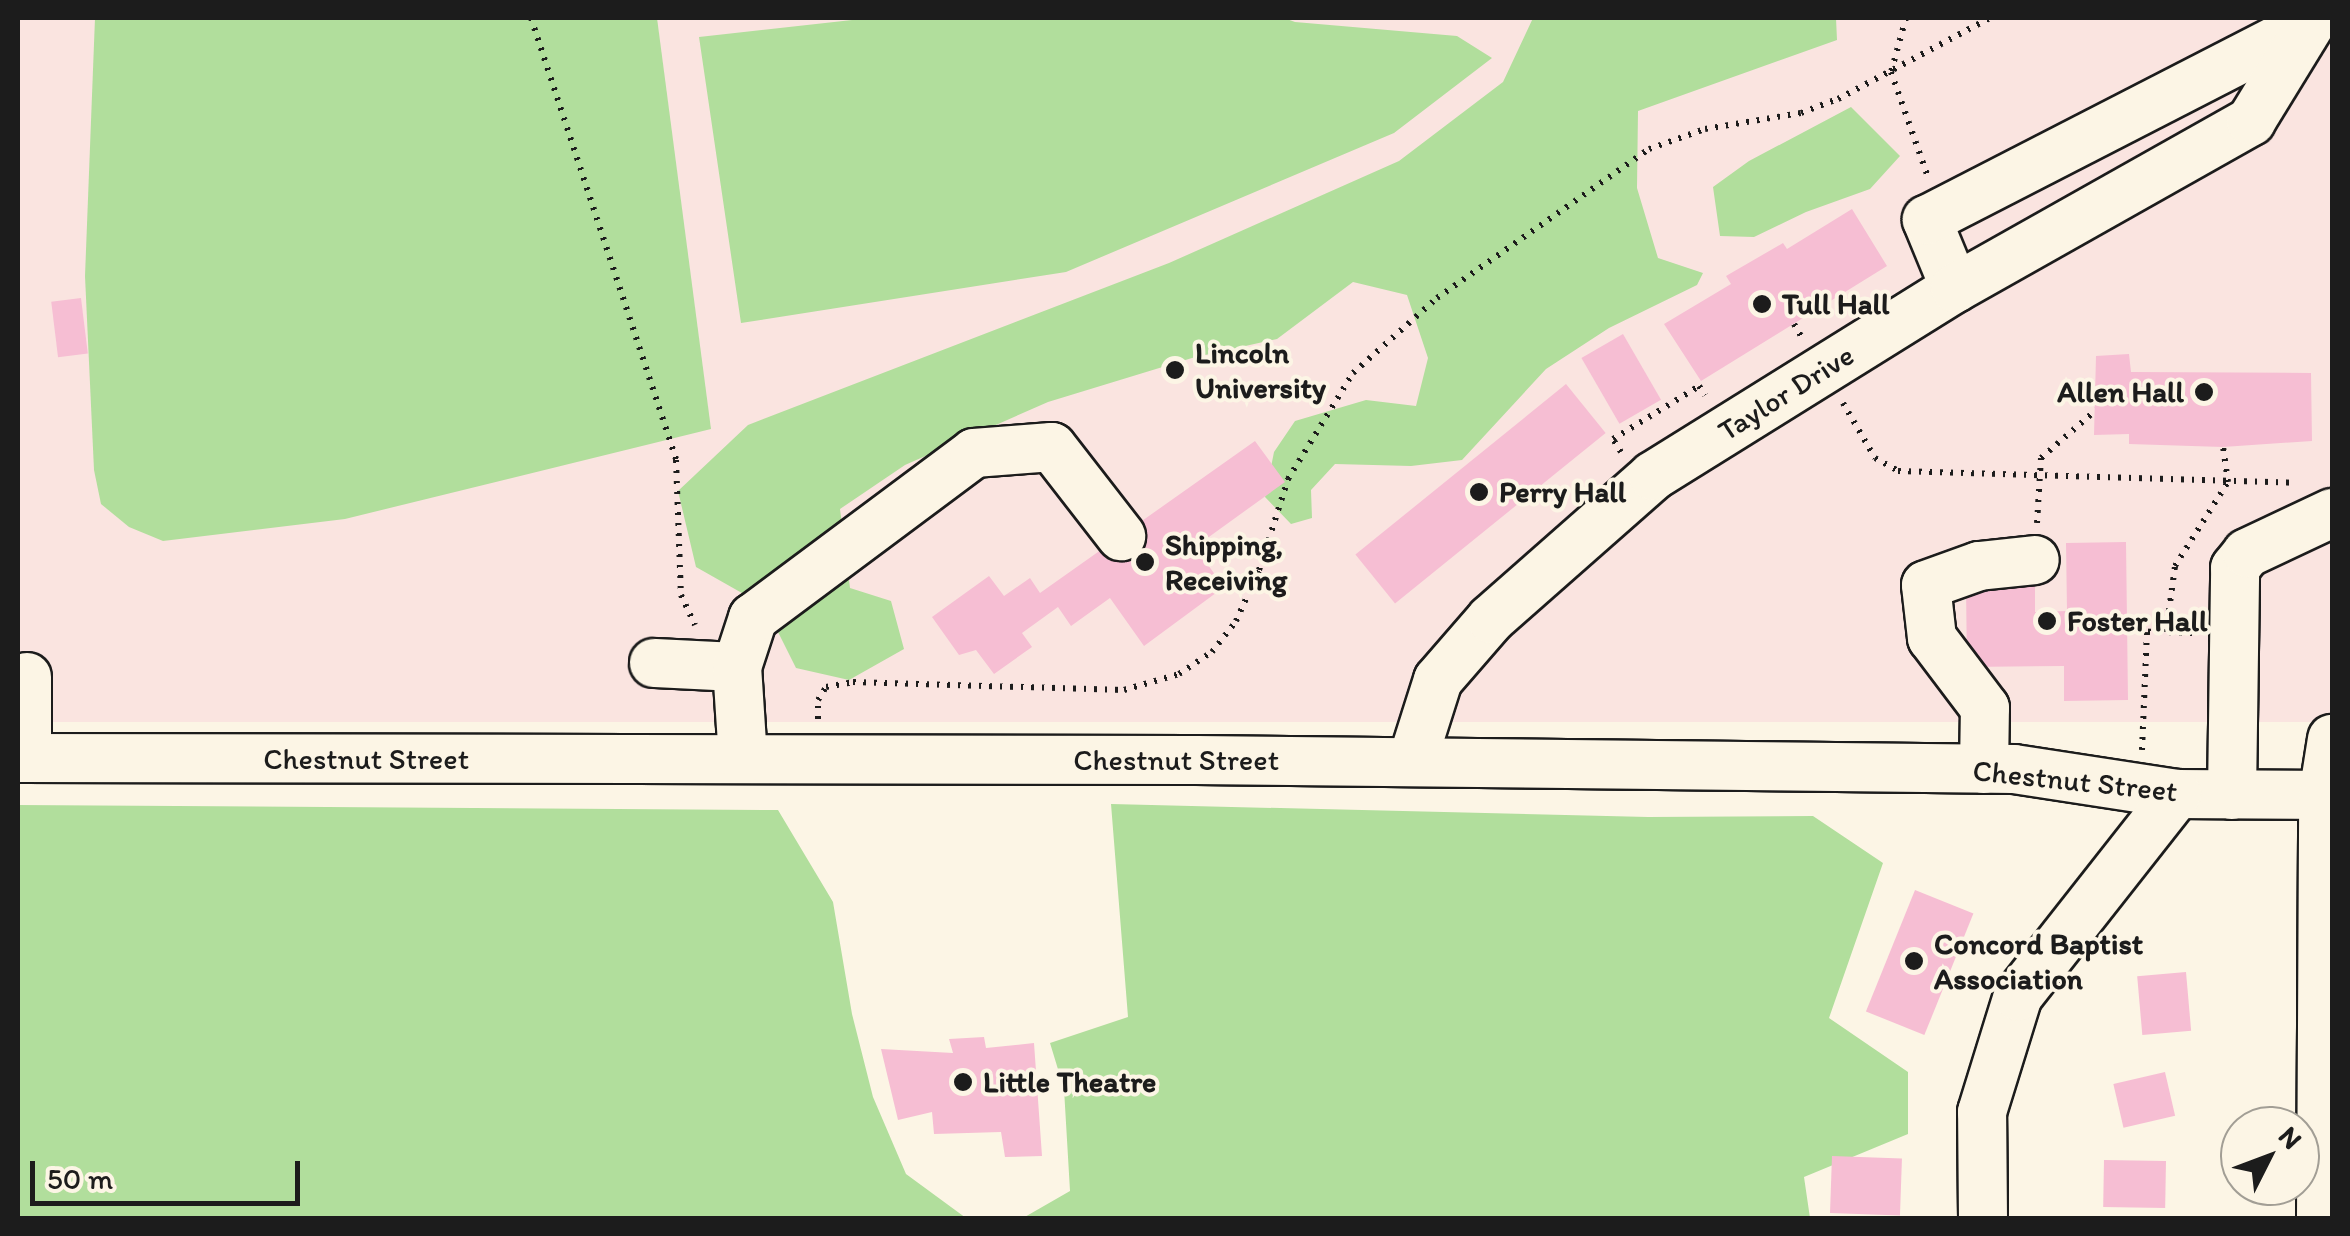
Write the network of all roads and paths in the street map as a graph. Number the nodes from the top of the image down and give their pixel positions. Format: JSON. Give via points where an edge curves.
{"nodes":[{"id":1,"x":531,"y":18,"type":"edge"},
{"id":2,"x":1906,"y":18,"type":"edge"},
{"id":3,"x":1990,"y":18,"type":"edge"},
{"id":4,"x":2312,"y":20,"type":"edge"},
{"id":5,"x":1891,"y":72,"type":"junction"},
{"id":6,"x":1942,"y":212,"type":"junction"},
{"id":7,"x":1955,"y":288,"type":"junction"},
{"id":8,"x":1822,"y":372,"type":"junction"},
{"id":9,"x":2096,"y":410,"type":"dead end"},
{"id":10,"x":2223,"y":447,"type":"dead end"},
{"id":11,"x":2040,"y":476,"type":"junction"},
{"id":12,"x":2228,"y":482,"type":"junction"},
{"id":13,"x":2316,"y":498,"type":"edge"},
{"id":14,"x":1121,"y":536,"type":"dead end"},
{"id":15,"x":2036,"y":560,"type":"joint"},
{"id":16,"x":2128,"y":631,"type":"dead end"},
{"id":17,"x":2146,"y":632,"type":"junction"},
{"id":18,"x":2166,"y":632,"type":"junction"},
{"id":19,"x":2193,"y":633,"type":"dead end"},
{"id":20,"x":654,"y":663,"type":"dead end"},
{"id":21,"x":724,"y":666,"type":"junction"},
{"id":22,"x":27,"y":677,"type":"dead end"},
{"id":23,"x":818,"y":720,"type":"dead end"},
{"id":24,"x":2332,"y":739,"type":"edge"},
{"id":25,"x":22,"y":758,"type":"edge"},
{"id":26,"x":743,"y":759,"type":"junction"},
{"id":27,"x":1412,"y":762,"type":"junction"},
{"id":28,"x":1984,"y":769,"type":"junction"},
{"id":29,"x":2159,"y":791,"type":"junction"},
{"id":30,"x":2232,"y":794,"type":"junction"},
{"id":31,"x":2328,"y":796,"type":"edge"},
{"id":32,"x":2327,"y":1032,"type":"edge"},
{"id":33,"x":2327,"y":1154,"type":"edge"},
{"id":34,"x":1982,"y":1218,"type":"edge"},
{"id":35,"x":2320,"y":1218,"type":"edge"}],
"edges":[{"from":1,"to":21,"type":"path","via":[[676,460],[681,595]]},
{"from":2,"to":5,"type":"path"},
{"from":3,"to":5,"type":"path"},
{"from":4,"to":6,"type":"street"},
{"from":4,"to":7,"type":"street","name":"Taylor Drive","via":[[2251,120]]},
{"from":5,"to":6,"type":"path"},
{"from":5,"to":23,"type":"path","via":[[1801,113],[1705,129],[1649,149],[1437,298],[1352,373],[1288,479],[1236,621],[1212,652],[1179,674],[1124,690],[853,682],[826,687]]},
{"from":6,"to":7,"type":"street","via":[[1928,220]]},
{"from":7,"to":8,"type":"street","name":"Taylor Drive"},
{"from":8,"to":11,"type":"path","via":[[1875,458],[1898,471]]},
{"from":8,"to":27,"type":"street","name":"Taylor Drive","via":[[1653,476],[1491,619],[1438,680]]},
{"from":9,"to":11,"type":"path","via":[[2041,458]]},
{"from":10,"to":12,"type":"path"},
{"from":11,"to":12,"type":"path"},
{"from":11,"to":15,"type":"path"},
{"from":12,"to":13,"type":"path"},
{"from":12,"to":18,"type":"path","via":[[2175,566]]},
{"from":13,"to":30,"type":"street","via":[[2234,568]]},
{"from":14,"to":21,"type":"street","via":[[1052,447],[974,453],[765,606]]},
{"from":15,"to":28,"type":"street","via":[[1978,566],[1926,585],[1932,638],[1985,708]]},
{"from":16,"to":17,"type":"path"},
{"from":17,"to":18,"type":"path"},
{"from":17,"to":29,"type":"path"},
{"from":18,"to":19,"type":"path"},
{"from":20,"to":21,"type":"street"},
{"from":21,"to":26,"type":"street"},
{"from":22,"to":25,"type":"street"},
{"from":24,"to":31,"type":"street"},
{"from":25,"to":26,"type":"street","name":"Chestnut Street"},
{"from":26,"to":27,"type":"street","name":"Chestnut Street"},
{"from":27,"to":28,"type":"street","name":"Chestnut Street"},
{"from":28,"to":29,"type":"street","name":"Chestnut Street"},
{"from":29,"to":30,"type":"street","name":"Chestnut Street"},
{"from":29,"to":34,"type":"street","via":[[2018,996],[1982,1112]]},
{"from":30,"to":31,"type":"street","name":"Chestnut Street"},
{"from":31,"to":32,"type":"street"},
{"from":32,"to":33,"type":"street"},
{"from":33,"to":35,"type":"street"}]}
